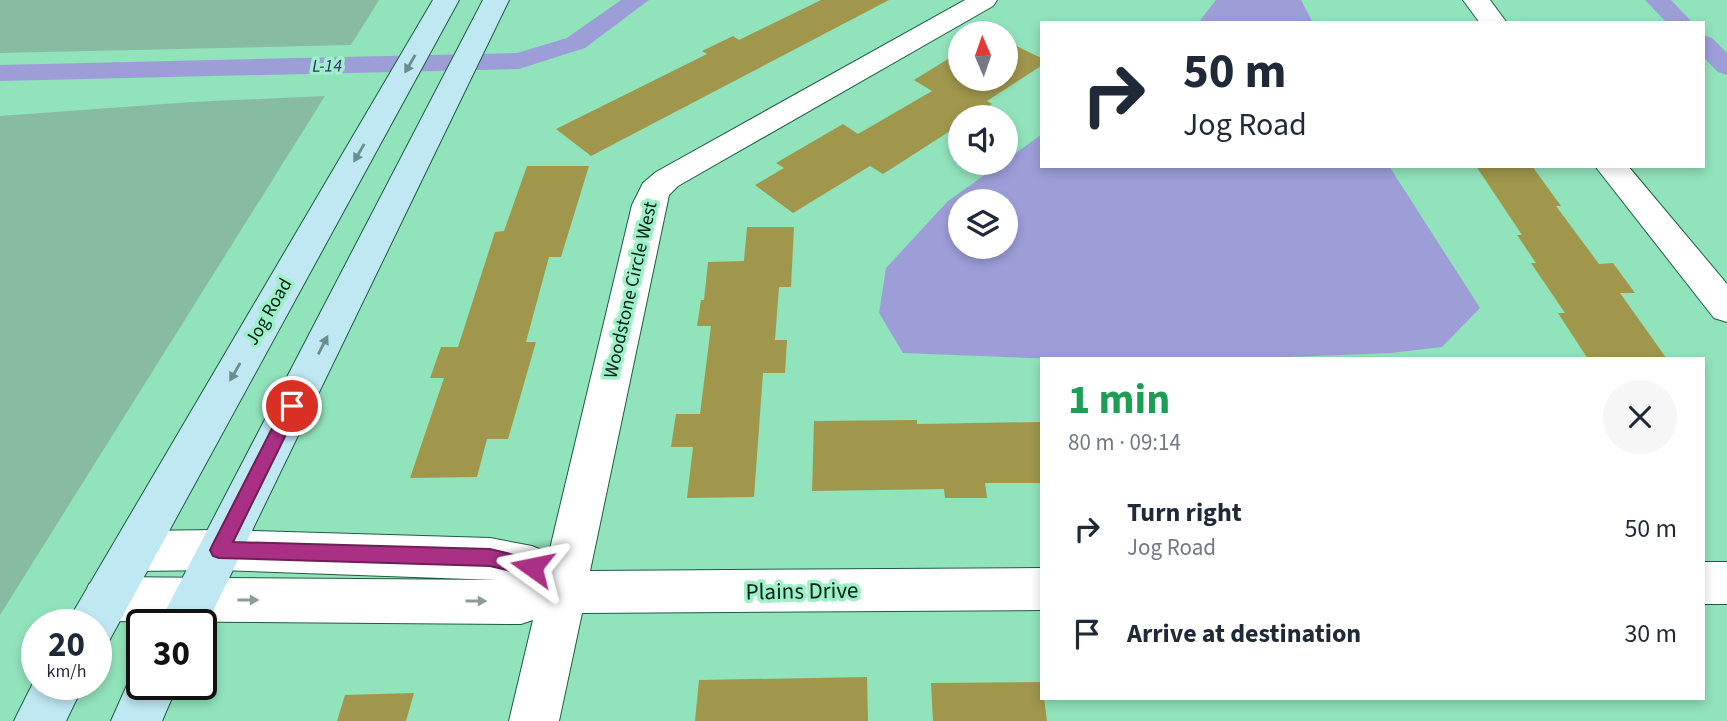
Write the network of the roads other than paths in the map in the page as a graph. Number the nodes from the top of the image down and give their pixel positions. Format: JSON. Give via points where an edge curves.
{"nodes":[{"id":1,"x":446,"y":0,"type":"edge"},
{"id":2,"x":496,"y":0,"type":"edge"},
{"id":3,"x":984,"y":0,"type":"edge"},
{"id":4,"x":1476,"y":0,"type":"edge"},
{"id":5,"x":1492,"y":21,"type":"edge"},
{"id":6,"x":1613,"y":168,"type":"edge"},
{"id":7,"x":1727,"y":309,"type":"edge"},
{"id":8,"x":219,"y":550,"type":"junction"},
{"id":9,"x":134,"y":551,"type":"junction"},
{"id":10,"x":1705,"y":583,"type":"edge"},
{"id":11,"x":1727,"y":583,"type":"edge"},
{"id":12,"x":1040,"y":589,"type":"edge"},
{"id":13,"x":562,"y":590,"type":"junction"},
{"id":14,"x":101,"y":609,"type":"edge"},
{"id":15,"x":190,"y":609,"type":"edge"},
{"id":16,"x":217,"y":611,"type":"edge"},
{"id":17,"x":50,"y":700,"type":"edge"},
{"id":18,"x":146,"y":700,"type":"edge"},
{"id":19,"x":39,"y":721,"type":"edge"},
{"id":20,"x":136,"y":721,"type":"edge"},
{"id":21,"x":534,"y":721,"type":"edge"}],
"edges":[{"from":1,"to":9,"type":"main road","name":"Jog Road","one_way":true},
{"from":8,"to":2,"type":"main road","one_way":true},
{"from":3,"to":13,"type":"street","name":"Woodstone Circle West","via":[[667,179],[655,191]]},
{"from":4,"to":5,"type":"street"},
{"from":6,"to":7,"type":"street"},
{"from":8,"to":9,"type":"street"},
{"from":8,"to":13,"type":"street","via":[[490,558],[532,567]]},
{"from":8,"to":15,"type":"main road"},
{"from":9,"to":14,"type":"main road","name":"Jog Road"},
{"from":10,"to":11,"type":"street"},
{"from":12,"to":13,"type":"street","name":"Plains Drive"},
{"from":16,"to":13,"type":"street","name":"Plains Drive","one_way":true,"via":[[521,601]]},
{"from":13,"to":21,"type":"street","name":"Woodstone Circle West"},
{"from":17,"to":19,"type":"main road"},
{"from":18,"to":20,"type":"main road"}]}
